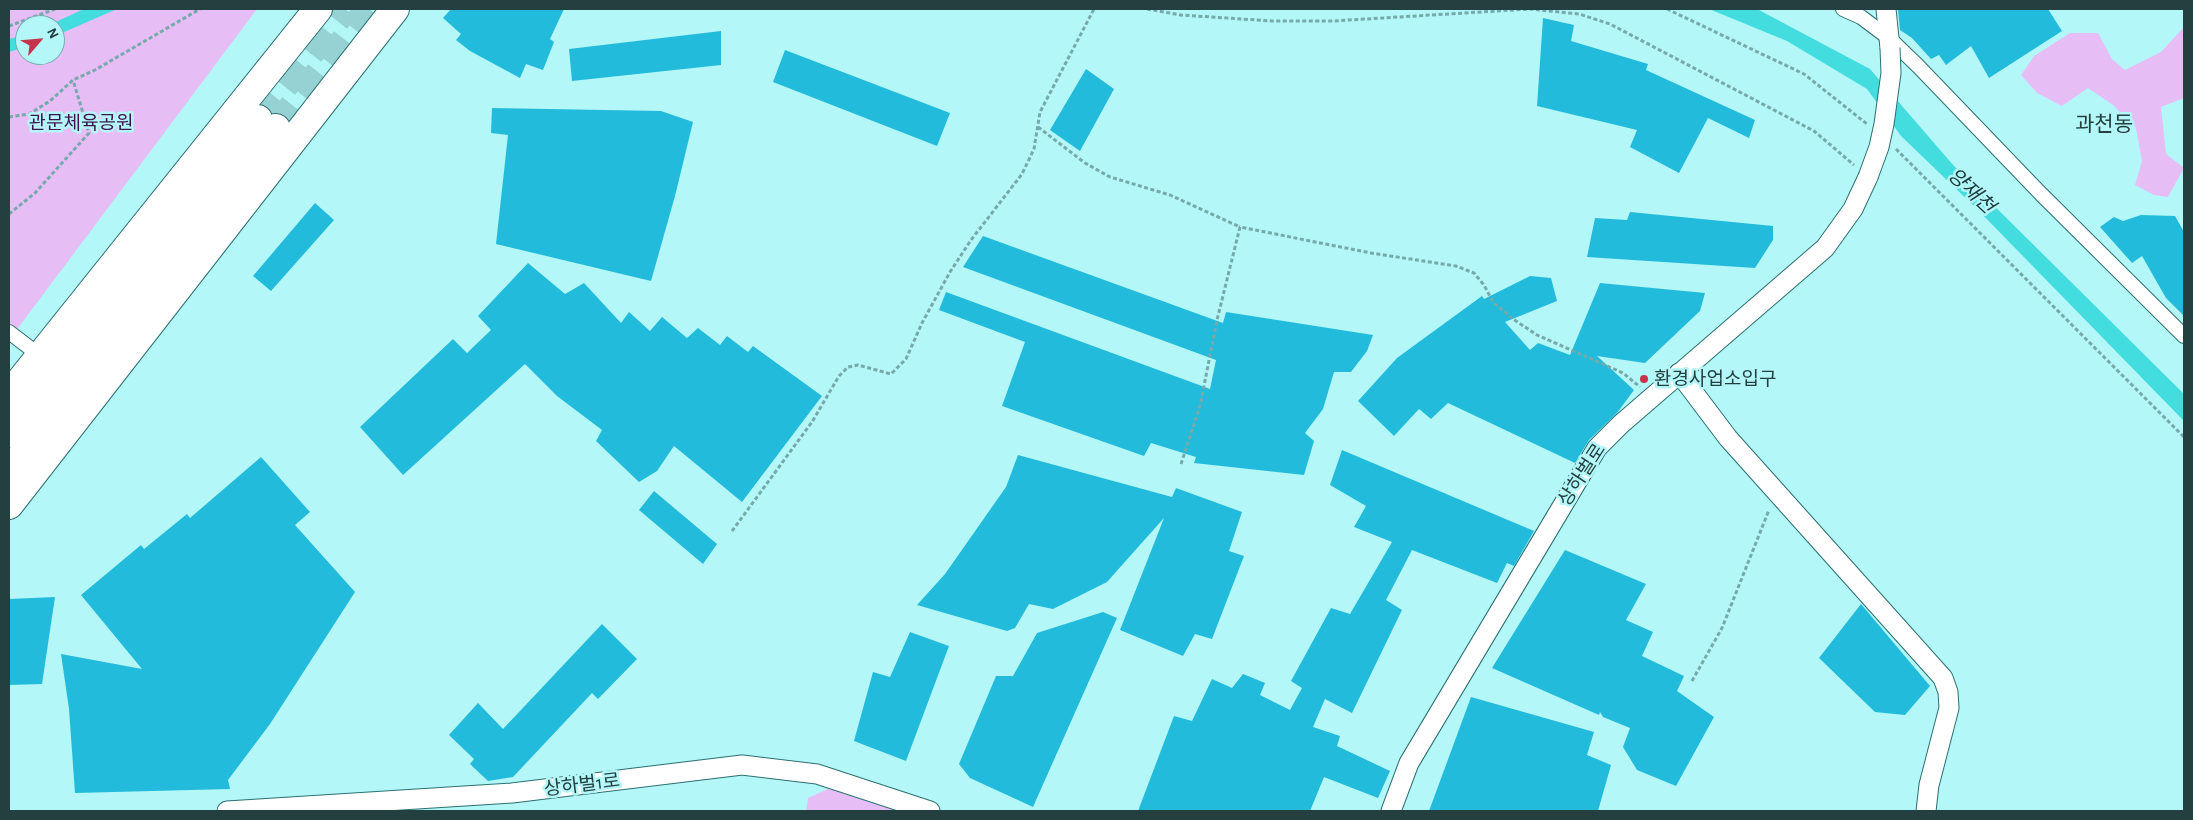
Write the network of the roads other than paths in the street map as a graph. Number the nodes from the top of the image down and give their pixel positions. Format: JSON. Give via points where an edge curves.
{"nodes":[{"id":1,"x":318,"y":9,"type":"edge"},
{"id":2,"x":395,"y":9,"type":"edge"},
{"id":3,"x":1843,"y":9,"type":"edge"},
{"id":4,"x":1886,"y":9,"type":"edge"},
{"id":5,"x":1889,"y":43,"type":"junction"},
{"id":6,"x":9,"y":332,"type":"edge"},
{"id":7,"x":2184,"y":336,"type":"edge"},
{"id":8,"x":39,"y":355,"type":"junction"},
{"id":9,"x":1679,"y":373,"type":"junction"},
{"id":10,"x":9,"y":395,"type":"edge"},
{"id":11,"x":9,"y":433,"type":"edge"},
{"id":12,"x":9,"y":472,"type":"edge"},
{"id":13,"x":9,"y":505,"type":"edge"},
{"id":14,"x":227,"y":811,"type":"edge"},
{"id":15,"x":930,"y":811,"type":"edge"},
{"id":16,"x":1391,"y":811,"type":"edge"},
{"id":17,"x":1926,"y":811,"type":"edge"}],
"edges":[{"from":1,"to":8,"type":"highway"},
{"from":2,"to":13,"type":"highway"},
{"from":3,"to":5,"type":"street","via":[[1861,17]]},
{"from":4,"to":5,"type":"street"},
{"from":5,"to":7,"type":"street","via":[[1918,66],[2040,194]]},
{"from":5,"to":9,"type":"street","name":"상하벌로","bridge":true,"via":[[1891,73],[1884,124],[1879,147],[1853,209],[1825,248]]},
{"from":6,"to":8,"type":"street"},
{"from":8,"to":10,"type":"highway"},
{"from":9,"to":16,"type":"street","name":"상하벌로","via":[[1596,448],[1409,763]]},
{"from":9,"to":17,"type":"street","via":[[1728,438],[1943,678],[1949,708],[1928,785]]},
{"from":11,"to":12,"type":"highway","via":[[267,123]]},
{"from":14,"to":15,"type":"street","name":"상하벌1로","via":[[512,793],[742,765],[817,774]]}]}
